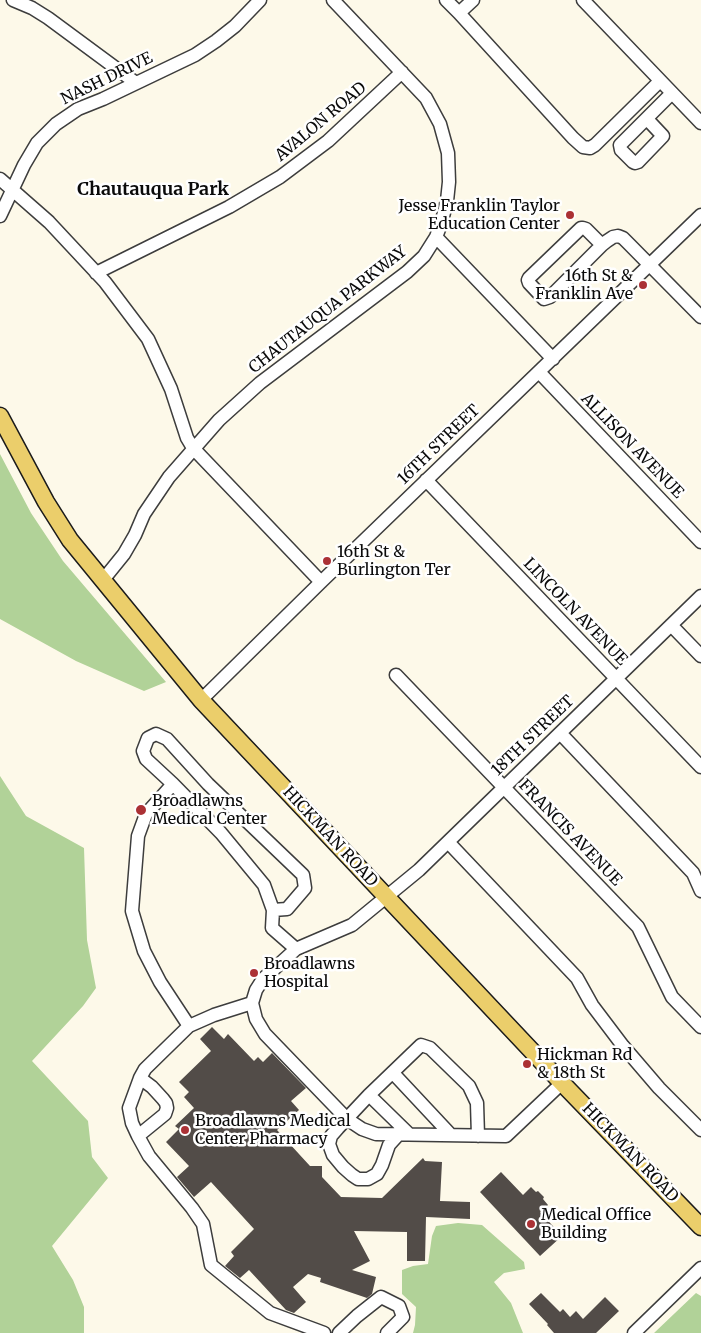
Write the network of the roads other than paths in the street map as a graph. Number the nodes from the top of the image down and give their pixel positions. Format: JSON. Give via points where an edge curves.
{"nodes":[{"id":1,"x":14,"y":0,"type":"edge"},
{"id":2,"x":260,"y":0,"type":"edge"},
{"id":3,"x":333,"y":0,"type":"edge"},
{"id":4,"x":446,"y":0,"type":"edge"},
{"id":5,"x":473,"y":0,"type":"edge"},
{"id":6,"x":583,"y":0,"type":"edge"},
{"id":7,"x":459,"y":13,"type":"junction"},
{"id":8,"x":402,"y":72,"type":"junction"},
{"id":9,"x":660,"y":81,"type":"junction"},
{"id":10,"x":136,"y":83,"type":"junction"},
{"id":11,"x":672,"y":94,"type":"junction"},
{"id":12,"x":647,"y":119,"type":"dead end"},
{"id":13,"x":701,"y":123,"type":"edge"},
{"id":14,"x":0,"y":179,"type":"edge"},
{"id":15,"x":12,"y":189,"type":"junction"},
{"id":16,"x":701,"y":215,"type":"edge"},
{"id":17,"x":0,"y":216,"type":"edge"},
{"id":18,"x":436,"y":237,"type":"junction"},
{"id":19,"x":602,"y":245,"type":"junction"},
{"id":20,"x":650,"y":264,"type":"junction"},
{"id":21,"x":96,"y":273,"type":"junction"},
{"id":22,"x":701,"y":317,"type":"edge"},
{"id":23,"x":553,"y":359,"type":"junction"},
{"id":24,"x":539,"y":372,"type":"junction"},
{"id":25,"x":0,"y":416,"type":"edge"},
{"id":26,"x":193,"y":448,"type":"junction"},
{"id":27,"x":426,"y":480,"type":"junction"},
{"id":28,"x":701,"y":542,"type":"edge"},
{"id":29,"x":104,"y":580,"type":"junction"},
{"id":30,"x":320,"y":582,"type":"junction"},
{"id":31,"x":701,"y":596,"type":"edge"},
{"id":32,"x":671,"y":625,"type":"junction"},
{"id":33,"x":701,"y":656,"type":"edge"},
{"id":34,"x":396,"y":675,"type":"dead end"},
{"id":35,"x":616,"y":678,"type":"junction"},
{"id":36,"x":201,"y":700,"type":"junction"},
{"id":37,"x":560,"y":733,"type":"junction"},
{"id":38,"x":701,"y":767,"type":"edge"},
{"id":39,"x":174,"y":784,"type":"junction"},
{"id":40,"x":504,"y":787,"type":"junction"},
{"id":41,"x":448,"y":842,"type":"junction"},
{"id":42,"x":701,"y":891,"type":"edge"},
{"id":43,"x":387,"y":897,"type":"junction"},
{"id":44,"x":272,"y":910,"type":"junction"},
{"id":45,"x":296,"y":949,"type":"junction"},
{"id":46,"x":252,"y":1003,"type":"junction"},
{"id":47,"x":189,"y":1026,"type":"junction"},
{"id":48,"x":701,"y":1027,"type":"edge"},
{"id":49,"x":393,"y":1073,"type":"junction"},
{"id":50,"x":140,"y":1078,"type":"junction"},
{"id":51,"x":562,"y":1082,"type":"junction"},
{"id":52,"x":369,"y":1095,"type":"junction"},
{"id":53,"x":347,"y":1119,"type":"junction"},
{"id":54,"x":701,"y":1130,"type":"edge"},
{"id":55,"x":404,"y":1134,"type":"junction"},
{"id":56,"x":451,"y":1135,"type":"junction"},
{"id":57,"x":138,"y":1136,"type":"junction"},
{"id":58,"x":478,"y":1136,"type":"junction"},
{"id":59,"x":701,"y":1227,"type":"edge"},
{"id":60,"x":701,"y":1268,"type":"edge"},
{"id":61,"x":324,"y":1333,"type":"edge"},
{"id":62,"x":339,"y":1333,"type":"edge"},
{"id":63,"x":387,"y":1333,"type":"edge"},
{"id":64,"x":634,"y":1333,"type":"edge"}],
"edges":[{"from":1,"to":10,"type":"street","via":[[48,18]]},
{"from":2,"to":10,"type":"street","name":"NASH DRIVE","via":[[216,41],[195,55]]},
{"from":3,"to":8,"type":"street","name":"CHAUTAUQUA PARKWAY"},
{"from":4,"to":7,"type":"street"},
{"from":5,"to":7,"type":"street"},
{"from":6,"to":9,"type":"street"},
{"from":7,"to":9,"type":"street","via":[[583,147],[595,146]]},
{"from":8,"to":18,"type":"street","name":"CHAUTAUQUA PARKWAY","via":[[426,98],[440,124],[448,152],[447,201]]},
{"from":8,"to":21,"type":"street","name":"AVALON ROAD","via":[[328,142],[280,177],[229,207]]},
{"from":9,"to":11,"type":"street"},
{"from":10,"to":15,"type":"street","name":"NASH DRIVE","via":[[78,109],[56,124],[37,143]]},
{"from":11,"to":12,"type":"street"},
{"from":11,"to":13,"type":"street"},
{"from":14,"to":15,"type":"street"},
{"from":15,"to":17,"type":"street","name":"NASH DRIVE"},
{"from":15,"to":21,"type":"street","via":[[49,222]]},
{"from":16,"to":20,"type":"street","name":"16TH STREET"},
{"from":18,"to":23,"type":"street"},
{"from":18,"to":26,"type":"street","name":"CHAUTAUQUA PARKWAY","via":[[408,272],[260,383]]},
{"from":19,"to":19,"type":"street","via":[[550,297],[544,298],[529,283],[529,278],[580,228],[586,229]]},
{"from":19,"to":20,"type":"street","via":[[618,236]]},
{"from":20,"to":22,"type":"street"},
{"from":20,"to":23,"type":"street","name":"16TH STREET"},
{"from":21,"to":26,"type":"street","via":[[148,339]]},
{"from":23,"to":24,"type":"street","name":"16TH STREET"},
{"from":24,"to":27,"type":"street","name":"16TH STREET"},
{"from":24,"to":28,"type":"street","name":"ALLISON AVENUE"},
{"from":25,"to":29,"type":"main road","name":"HICKMAN ROAD","via":[[70,540]]},
{"from":26,"to":29,"type":"street","name":"CHAUTAUQUA PARKWAY","via":[[144,514],[124,554]]},
{"from":26,"to":30,"type":"street"},
{"from":27,"to":30,"type":"street","name":"16TH STREET"},
{"from":27,"to":35,"type":"street","name":"LINCOLN AVENUE"},
{"from":29,"to":36,"type":"main road","name":"HICKMAN ROAD"},
{"from":30,"to":36,"type":"street","name":"16TH STREET"},
{"from":31,"to":32,"type":"street","name":"18TH STREET"},
{"from":32,"to":33,"type":"street"},
{"from":32,"to":35,"type":"street","name":"18TH STREET"},
{"from":34,"to":40,"type":"street","name":"FRANCIS AVENUE"},
{"from":35,"to":37,"type":"street","name":"18TH STREET"},
{"from":35,"to":38,"type":"street","name":"LINCOLN AVENUE"},
{"from":36,"to":43,"type":"main road","name":"HICKMAN ROAD"},
{"from":37,"to":40,"type":"street","name":"18TH STREET"},
{"from":37,"to":42,"type":"street","via":[[694,873]]},
{"from":39,"to":44,"type":"street","via":[[264,885]]},
{"from":39,"to":44,"type":"street","via":[[146,759],[143,751],[148,738],[156,734],[167,739],[208,784],[303,875],[305,888],[287,909]]},
{"from":39,"to":47,"type":"street","via":[[146,814],[138,836],[132,911],[144,951]]},
{"from":40,"to":41,"type":"street","name":"18TH STREET"},
{"from":40,"to":48,"type":"street","name":"FRANCIS AVENUE","via":[[638,927],[672,997]]},
{"from":41,"to":43,"type":"street","name":"18TH STREET"},
{"from":41,"to":54,"type":"street","via":[[577,978],[592,1005],[624,1046],[659,1088]]},
{"from":43,"to":45,"type":"street","name":"18TH STREET","via":[[352,925]]},
{"from":43,"to":51,"type":"main road","name":"HICKMAN ROAD"},
{"from":44,"to":45,"type":"street","via":[[272,928]]},
{"from":45,"to":46,"type":"street","name":"18TH STREET","via":[[263,979]]},
{"from":46,"to":47,"type":"street"},
{"from":46,"to":53,"type":"street","via":[[265,1034]]},
{"from":47,"to":50,"type":"street"},
{"from":49,"to":52,"type":"street"},
{"from":49,"to":56,"type":"street"},
{"from":49,"to":58,"type":"street","via":[[421,1045],[430,1048],[469,1086],[477,1103]]},
{"from":50,"to":57,"type":"street","via":[[129,1108]]},
{"from":50,"to":57,"type":"street","via":[[163,1099],[167,1108],[165,1114]]},
{"from":51,"to":58,"type":"street","via":[[506,1136]]},
{"from":51,"to":59,"type":"main road","name":"HICKMAN ROAD"},
{"from":52,"to":53,"type":"street"},
{"from":52,"to":55,"type":"street"},
{"from":53,"to":55,"type":"street","via":[[376,1134]]},
{"from":53,"to":55,"type":"street","via":[[331,1136],[329,1144],[333,1155],[358,1179],[368,1179],[376,1174],[389,1145]]},
{"from":55,"to":56,"type":"street"},
{"from":56,"to":58,"type":"street"},
{"from":57,"to":61,"type":"street","via":[[149,1156],[203,1224],[211,1265],[270,1313]]},
{"from":60,"to":64,"type":"street"},
{"from":62,"to":63,"type":"street","via":[[381,1297],[399,1306],[402,1317]]}]}
